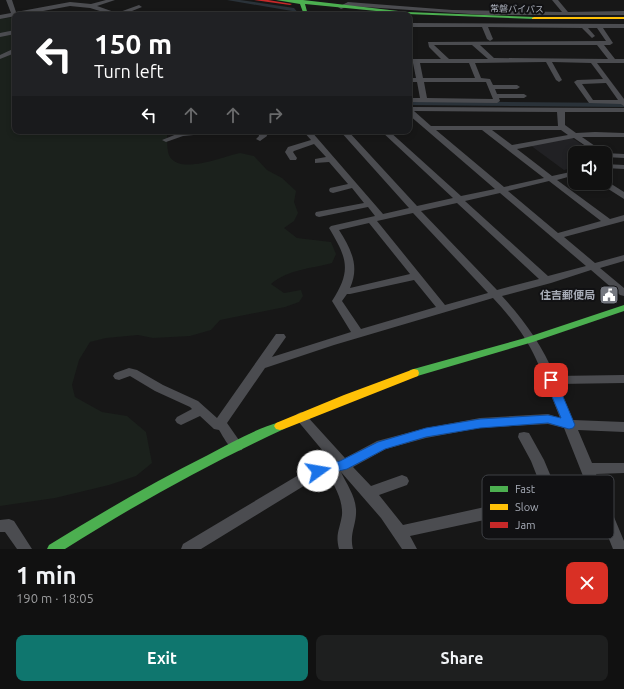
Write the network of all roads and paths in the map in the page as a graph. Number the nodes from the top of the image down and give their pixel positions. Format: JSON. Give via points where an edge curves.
{"nodes":[{"id":1,"x":9,"y":0,"type":"edge"},
{"id":2,"x":40,"y":0,"type":"edge"},
{"id":3,"x":112,"y":0,"type":"edge"},
{"id":4,"x":256,"y":0,"type":"edge"},
{"id":5,"x":278,"y":0,"type":"edge"},
{"id":6,"x":555,"y":0,"type":"edge"},
{"id":7,"x":105,"y":1,"type":"edge"},
{"id":8,"x":65,"y":5,"type":"edge"},
{"id":9,"x":91,"y":6,"type":"junction"},
{"id":10,"x":303,"y":6,"type":"edge"},
{"id":11,"x":139,"y":7,"type":"dead end"},
{"id":12,"x":341,"y":7,"type":"junction"},
{"id":13,"x":46,"y":8,"type":"junction"},
{"id":14,"x":13,"y":12,"type":"edge"},
{"id":15,"x":36,"y":12,"type":"edge"},
{"id":16,"x":109,"y":12,"type":"edge"},
{"id":17,"x":126,"y":12,"type":"edge"},
{"id":18,"x":373,"y":12,"type":"edge"},
{"id":19,"x":624,"y":13,"type":"edge"},
{"id":20,"x":566,"y":14,"type":"junction"},
{"id":21,"x":412,"y":15,"type":"edge"},
{"id":22,"x":0,"y":18,"type":"edge"},
{"id":23,"x":624,"y":19,"type":"edge"},
{"id":24,"x":12,"y":20,"type":"edge"},
{"id":25,"x":412,"y":25,"type":"edge"},
{"id":26,"x":484,"y":25,"type":"junction"},
{"id":27,"x":583,"y":25,"type":"junction"},
{"id":28,"x":598,"y":26,"type":"junction"},
{"id":29,"x":624,"y":26,"type":"edge"},
{"id":30,"x":12,"y":33,"type":"edge"},
{"id":31,"x":0,"y":35,"type":"edge"},
{"id":32,"x":592,"y":36,"type":"dead end"},
{"id":33,"x":490,"y":39,"type":"dead end"},
{"id":34,"x":474,"y":43,"type":"junction"},
{"id":35,"x":569,"y":43,"type":"junction"},
{"id":36,"x":599,"y":44,"type":"junction"},
{"id":37,"x":428,"y":48,"type":"dead end"},
{"id":38,"x":573,"y":49,"type":"dead end"},
{"id":39,"x":12,"y":52,"type":"edge"},
{"id":40,"x":539,"y":54,"type":"junction"},
{"id":41,"x":0,"y":57,"type":"edge"},
{"id":42,"x":493,"y":60,"type":"junction"},
{"id":43,"x":413,"y":61,"type":"edge"},
{"id":44,"x":431,"y":61,"type":"junction"},
{"id":45,"x":447,"y":61,"type":"junction"},
{"id":46,"x":471,"y":61,"type":"junction"},
{"id":47,"x":593,"y":61,"type":"junction"},
{"id":48,"x":624,"y":61,"type":"edge"},
{"id":49,"x":614,"y":62,"type":"junction"},
{"id":50,"x":412,"y":80,"type":"edge"},
{"id":51,"x":420,"y":80,"type":"junction"},
{"id":52,"x":479,"y":80,"type":"junction"},
{"id":53,"x":559,"y":80,"type":"dead end"},
{"id":54,"x":608,"y":81,"type":"junction"},
{"id":55,"x":491,"y":87,"type":"junction"},
{"id":56,"x":517,"y":87,"type":"dead end"},
{"id":57,"x":495,"y":96,"type":"junction"},
{"id":58,"x":524,"y":96,"type":"dead end"},
{"id":59,"x":412,"y":100,"type":"edge"},
{"id":60,"x":424,"y":100,"type":"junction"},
{"id":61,"x":624,"y":102,"type":"edge"},
{"id":62,"x":412,"y":110,"type":"edge"},
{"id":63,"x":561,"y":110,"type":"junction"},
{"id":64,"x":624,"y":110,"type":"edge"},
{"id":65,"x":412,"y":113,"type":"edge"},
{"id":66,"x":430,"y":128,"type":"junction"},
{"id":67,"x":484,"y":128,"type":"junction"},
{"id":68,"x":563,"y":128,"type":"junction"},
{"id":69,"x":203,"y":134,"type":"edge"},
{"id":70,"x":309,"y":134,"type":"edge"},
{"id":71,"x":347,"y":134,"type":"edge"},
{"id":72,"x":387,"y":134,"type":"edge"},
{"id":73,"x":575,"y":136,"type":"junction"},
{"id":74,"x":624,"y":136,"type":"edge"},
{"id":75,"x":166,"y":140,"type":"dead end"},
{"id":76,"x":315,"y":141,"type":"junction"},
{"id":77,"x":590,"y":146,"type":"edge"},
{"id":78,"x":509,"y":148,"type":"junction"},
{"id":79,"x":612,"y":155,"type":"edge"},
{"id":80,"x":624,"y":156,"type":"edge"},
{"id":81,"x":293,"y":158,"type":"dead end"},
{"id":82,"x":331,"y":159,"type":"junction"},
{"id":83,"x":318,"y":161,"type":"dead end"},
{"id":84,"x":612,"y":166,"type":"edge"},
{"id":85,"x":624,"y":167,"type":"edge"},
{"id":86,"x":568,"y":175,"type":"edge"},
{"id":87,"x":551,"y":179,"type":"junction"},
{"id":88,"x":354,"y":186,"type":"junction"},
{"id":89,"x":612,"y":188,"type":"edge"},
{"id":90,"x":333,"y":190,"type":"dead end"},
{"id":91,"x":503,"y":190,"type":"junction"},
{"id":92,"x":624,"y":196,"type":"edge"},
{"id":93,"x":459,"y":200,"type":"junction"},
{"id":94,"x":370,"y":204,"type":"junction"},
{"id":95,"x":416,"y":210,"type":"junction"},
{"id":96,"x":319,"y":214,"type":"dead end"},
{"id":97,"x":624,"y":218,"type":"edge"},
{"id":98,"x":377,"y":219,"type":"junction"},
{"id":99,"x":608,"y":222,"type":"junction"},
{"id":100,"x":557,"y":236,"type":"junction"},
{"id":101,"x":624,"y":258,"type":"edge"},
{"id":102,"x":593,"y":267,"type":"junction"},
{"id":103,"x":417,"y":276,"type":"junction"},
{"id":104,"x":547,"y":281,"type":"junction"},
{"id":105,"x":345,"y":290,"type":"junction"},
{"id":106,"x":624,"y":293,"type":"edge"},
{"id":107,"x":495,"y":295,"type":"junction"},
{"id":108,"x":624,"y":308,"type":"edge"},
{"id":109,"x":443,"y":309,"type":"junction"},
{"id":110,"x":358,"y":334,"type":"junction"},
{"id":111,"x":280,"y":337,"type":"dead end"},
{"id":112,"x":531,"y":339,"type":"junction"},
{"id":113,"x":261,"y":365,"type":"junction"},
{"id":114,"x":119,"y":376,"type":"dead end"},
{"id":115,"x":624,"y":379,"type":"edge"},
{"id":116,"x":551,"y":380,"type":"junction"},
{"id":117,"x":202,"y":410,"type":"junction"},
{"id":118,"x":301,"y":417,"type":"junction"},
{"id":119,"x":181,"y":420,"type":"dead end"},
{"id":120,"x":221,"y":423,"type":"junction"},
{"id":121,"x":569,"y":425,"type":"junction"},
{"id":122,"x":624,"y":427,"type":"edge"},
{"id":123,"x":524,"y":437,"type":"dead end"},
{"id":124,"x":237,"y":446,"type":"junction"},
{"id":125,"x":336,"y":467,"type":"junction"},
{"id":126,"x":624,"y":468,"type":"edge"},
{"id":127,"x":588,"y":469,"type":"junction"},
{"id":128,"x":543,"y":475,"type":"edge"},
{"id":129,"x":590,"y":475,"type":"edge"},
{"id":130,"x":402,"y":481,"type":"dead end"},
{"id":131,"x":368,"y":493,"type":"junction"},
{"id":132,"x":482,"y":514,"type":"edge"},
{"id":133,"x":0,"y":526,"type":"edge"},
{"id":134,"x":400,"y":532,"type":"junction"},
{"id":135,"x":614,"y":534,"type":"edge"},
{"id":136,"x":70,"y":545,"type":"edge"},
{"id":137,"x":24,"y":549,"type":"edge"},
{"id":138,"x":54,"y":549,"type":"edge"},
{"id":139,"x":188,"y":549,"type":"edge"},
{"id":140,"x":346,"y":549,"type":"edge"},
{"id":141,"x":410,"y":549,"type":"edge"},
{"id":142,"x":620,"y":549,"type":"edge"}],
"edges":[{"from":1,"to":14,"type":"street"},
{"from":2,"to":13,"type":"street"},
{"from":3,"to":7,"type":"street"},
{"from":4,"to":10,"type":"main road","name":"常磐バイパス"},
{"from":5,"to":10,"type":"main road","name":"常磐バイパス"},
{"from":6,"to":20,"type":"street"},
{"from":7,"to":9,"type":"street"},
{"from":8,"to":9,"type":"street"},
{"from":8,"to":13,"type":"street"},
{"from":9,"to":16,"type":"street"},
{"from":10,"to":12,"type":"main road","name":"常磐バイパス"},
{"from":10,"to":18,"type":"main road","name":"常磐バイパス"},
{"from":11,"to":17,"type":"street"},
{"from":12,"to":20,"type":"street","via":[[348,4],[466,12]]},
{"from":12,"to":23,"type":"main road","name":"常磐バイパス","via":[[492,17]]},
{"from":13,"to":15,"type":"street"},
{"from":19,"to":20,"type":"street"},
{"from":21,"to":23,"type":"main road","name":"常磐バイパス","via":[[500,19]]},
{"from":22,"to":24,"type":"street"},
{"from":25,"to":26,"type":"street"},
{"from":26,"to":27,"type":"street"},
{"from":26,"to":33,"type":"street"},
{"from":27,"to":28,"type":"street"},
{"from":27,"to":32,"type":"street"},
{"from":28,"to":29,"type":"street"},
{"from":28,"to":36,"type":"street","via":[[610,42]]},
{"from":30,"to":31,"type":"street"},
{"from":34,"to":40,"type":"street"},
{"from":34,"to":42,"type":"street"},
{"from":34,"to":45,"type":"street","via":[[430,43]]},
{"from":35,"to":36,"type":"street"},
{"from":35,"to":38,"type":"street"},
{"from":35,"to":40,"type":"street"},
{"from":36,"to":49,"type":"street"},
{"from":37,"to":44,"type":"street"},
{"from":39,"to":41,"type":"street"},
{"from":40,"to":42,"type":"street","via":[[531,63]]},
{"from":40,"to":47,"type":"street"},
{"from":40,"to":53,"type":"street"},
{"from":42,"to":46,"type":"street"},
{"from":43,"to":44,"type":"street"},
{"from":43,"to":51,"type":"street"},
{"from":44,"to":45,"type":"street"},
{"from":45,"to":46,"type":"street"},
{"from":46,"to":52,"type":"street"},
{"from":47,"to":49,"type":"street"},
{"from":47,"to":54,"type":"street"},
{"from":48,"to":49,"type":"street"},
{"from":50,"to":51,"type":"street"},
{"from":51,"to":52,"type":"street"},
{"from":51,"to":60,"type":"street"},
{"from":52,"to":55,"type":"street","via":[[488,80]]},
{"from":54,"to":61,"type":"street"},
{"from":54,"to":61,"type":"street","via":[[577,82],[590,102]]},
{"from":55,"to":56,"type":"street"},
{"from":55,"to":57,"type":"street"},
{"from":57,"to":58,"type":"street"},
{"from":57,"to":60,"type":"street","via":[[497,101]]},
{"from":59,"to":60,"type":"street"},
{"from":62,"to":63,"type":"street"},
{"from":63,"to":64,"type":"street"},
{"from":63,"to":68,"type":"street"},
{"from":65,"to":66,"type":"street"},
{"from":66,"to":67,"type":"street"},
{"from":66,"to":91,"type":"street"},
{"from":67,"to":68,"type":"street"},
{"from":67,"to":78,"type":"street"},
{"from":68,"to":73,"type":"street"},
{"from":69,"to":75,"type":"street","via":[[177,136]]},
{"from":70,"to":76,"type":"street"},
{"from":71,"to":95,"type":"street"},
{"from":72,"to":93,"type":"street"},
{"from":73,"to":74,"type":"street"},
{"from":73,"to":77,"type":"street"},
{"from":73,"to":78,"type":"street"},
{"from":76,"to":81,"type":"street","via":[[291,149],[289,152]]},
{"from":76,"to":82,"type":"street"},
{"from":78,"to":87,"type":"street"},
{"from":79,"to":80,"type":"street"},
{"from":82,"to":83,"type":"street"},
{"from":82,"to":88,"type":"street"},
{"from":84,"to":85,"type":"street"},
{"from":86,"to":87,"type":"street"},
{"from":87,"to":91,"type":"street"},
{"from":87,"to":99,"type":"street"},
{"from":88,"to":90,"type":"street"},
{"from":88,"to":94,"type":"street"},
{"from":89,"to":92,"type":"street"},
{"from":91,"to":93,"type":"street"},
{"from":91,"to":100,"type":"street"},
{"from":93,"to":95,"type":"street"},
{"from":93,"to":104,"type":"street"},
{"from":94,"to":96,"type":"street"},
{"from":94,"to":98,"type":"street"},
{"from":95,"to":98,"type":"street"},
{"from":95,"to":107,"type":"street"},
{"from":97,"to":99,"type":"street"},
{"from":98,"to":103,"type":"street"},
{"from":98,"to":105,"type":"street","via":[[334,228],[352,265]]},
{"from":99,"to":100,"type":"street"},
{"from":100,"to":102,"type":"street"},
{"from":101,"to":102,"type":"street"},
{"from":102,"to":104,"type":"street"},
{"from":102,"to":106,"type":"street"},
{"from":103,"to":105,"type":"street"},
{"from":103,"to":109,"type":"street"},
{"from":104,"to":107,"type":"street"},
{"from":105,"to":110,"type":"street","via":[[337,300]]},
{"from":107,"to":109,"type":"street"},
{"from":107,"to":112,"type":"street"},
{"from":108,"to":112,"type":"main road"},
{"from":109,"to":110,"type":"street"},
{"from":110,"to":113,"type":"street"},
{"from":111,"to":113,"type":"street"},
{"from":112,"to":116,"type":"street"},
{"from":112,"to":118,"type":"main road","via":[[393,381]]},
{"from":113,"to":120,"type":"street"},
{"from":114,"to":117,"type":"street","via":[[133,373]]},
{"from":115,"to":116,"type":"street"},
{"from":116,"to":121,"type":"street"},
{"from":117,"to":119,"type":"street"},
{"from":117,"to":120,"type":"street","via":[[218,426]]},
{"from":118,"to":124,"type":"main road"},
{"from":118,"to":125,"type":"street"},
{"from":120,"to":124,"type":"street"},
{"from":121,"to":122,"type":"street"},
{"from":121,"to":125,"type":"street","via":[[548,419],[480,423],[426,433],[382,445]]},
{"from":121,"to":127,"type":"street"},
{"from":123,"to":128,"type":"street"},
{"from":124,"to":136,"type":"main road","via":[[108,514]]},
{"from":125,"to":131,"type":"street"},
{"from":125,"to":139,"type":"street","via":[[318,471]]},
{"from":125,"to":140,"type":"street","via":[[349,510],[343,532]]},
{"from":126,"to":127,"type":"street"},
{"from":127,"to":129,"type":"street"},
{"from":130,"to":131,"type":"street"},
{"from":131,"to":134,"type":"street"},
{"from":132,"to":134,"type":"street"},
{"from":133,"to":137,"type":"street","via":[[9,525]]},
{"from":134,"to":141,"type":"street"},
{"from":135,"to":142,"type":"street"},
{"from":136,"to":138,"type":"main road"}]}
